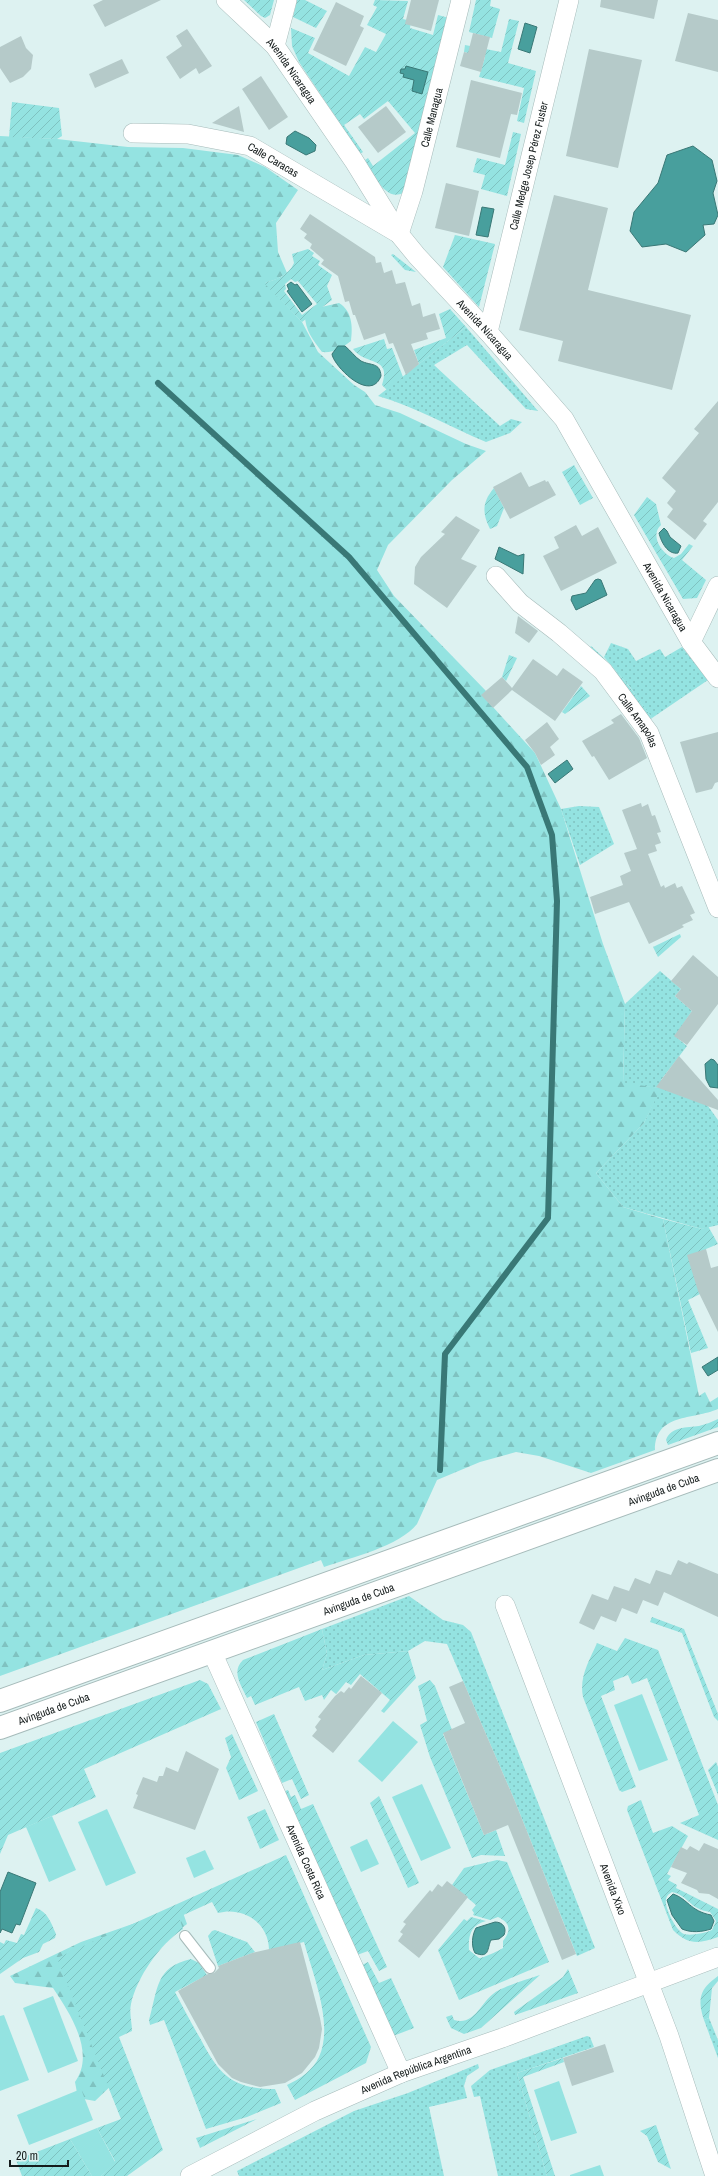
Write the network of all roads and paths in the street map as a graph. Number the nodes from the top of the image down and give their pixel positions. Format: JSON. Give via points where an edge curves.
{"nodes":[{"id":1,"x":226,"y":0,"type":"edge"},
{"id":2,"x":287,"y":0,"type":"edge"},
{"id":3,"x":461,"y":0,"type":"edge"},
{"id":4,"x":569,"y":0,"type":"edge"},
{"id":5,"x":275,"y":46,"type":"junction"},
{"id":6,"x":133,"y":133,"type":"dead end"},
{"id":7,"x":399,"y":234,"type":"junction"},
{"id":8,"x":488,"y":332,"type":"junction"},
{"id":9,"x":496,"y":576,"type":"dead end"},
{"id":10,"x":718,"y":586,"type":"edge"},
{"id":11,"x":691,"y":642,"type":"junction"},
{"id":12,"x":718,"y":678,"type":"edge"},
{"id":13,"x":718,"y":908,"type":"edge"},
{"id":14,"x":718,"y":1443,"type":"edge"},
{"id":15,"x":694,"y":1451,"type":"junction"},
{"id":16,"x":718,"y":1464,"type":"edge"},
{"id":17,"x":718,"y":1470,"type":"edge"},
{"id":18,"x":505,"y":1605,"type":"dead end"},
{"id":19,"x":212,"y":1652,"type":"junction"},
{"id":20,"x":0,"y":1701,"type":"edge"},
{"id":21,"x":0,"y":1728,"type":"edge"},
{"id":22,"x":185,"y":1936,"type":"dead end"},
{"id":23,"x":718,"y":1957,"type":"edge"},
{"id":24,"x":210,"y":1968,"type":"dead end"},
{"id":25,"x":650,"y":1983,"type":"junction"},
{"id":26,"x":401,"y":2073,"type":"junction"},
{"id":27,"x":190,"y":2176,"type":"edge"},
{"id":28,"x":715,"y":2176,"type":"edge"}],
"edges":[{"from":1,"to":5,"type":"street","name":"Avenida Nicaragua"},
{"from":2,"to":5,"type":"street"},
{"from":3,"to":7,"type":"street","name":"Calle Managua","via":[[414,191]]},
{"from":4,"to":8,"type":"street","name":"Calle Medge Josep Pérez Fuster"},
{"from":5,"to":7,"type":"street","name":"Avenida Nicaragua","via":[[354,161]]},
{"from":6,"to":7,"type":"street","name":"Calle Caracas","via":[[188,134],[250,146]]},
{"from":7,"to":8,"type":"street","name":"Avenida Nicaragua"},
{"from":8,"to":11,"type":"street","name":"Avenida Nicaragua","via":[[564,419]]},
{"from":9,"to":13,"type":"street","name":"Calle Amapolas","via":[[520,603],[602,671],[649,733]]},
{"from":10,"to":11,"type":"street"},
{"from":11,"to":12,"type":"street","name":"Avenida Nicaragua"},
{"from":14,"to":15,"type":"main road"},
{"from":15,"to":16,"type":"street","via":[[712,1456]]},
{"from":15,"to":20,"type":"main road"},
{"from":17,"to":19,"type":"main road","name":"Avinguda de Cuba"},
{"from":18,"to":25,"type":"street","name":"Avenida Xixo"},
{"from":19,"to":21,"type":"main road","name":"Avinguda de Cuba"},
{"from":19,"to":26,"type":"street","name":"Avenida Costa Rica"},
{"from":22,"to":24,"type":"lane"},
{"from":23,"to":25,"type":"street","name":"Avenida República Argentina"},
{"from":25,"to":26,"type":"street","name":"Avenida República Argentina"},
{"from":25,"to":28,"type":"street","name":"Avenida Xixo"},
{"from":26,"to":27,"type":"street","name":"Avenida República Argentina","via":[[315,2111]]}]}
